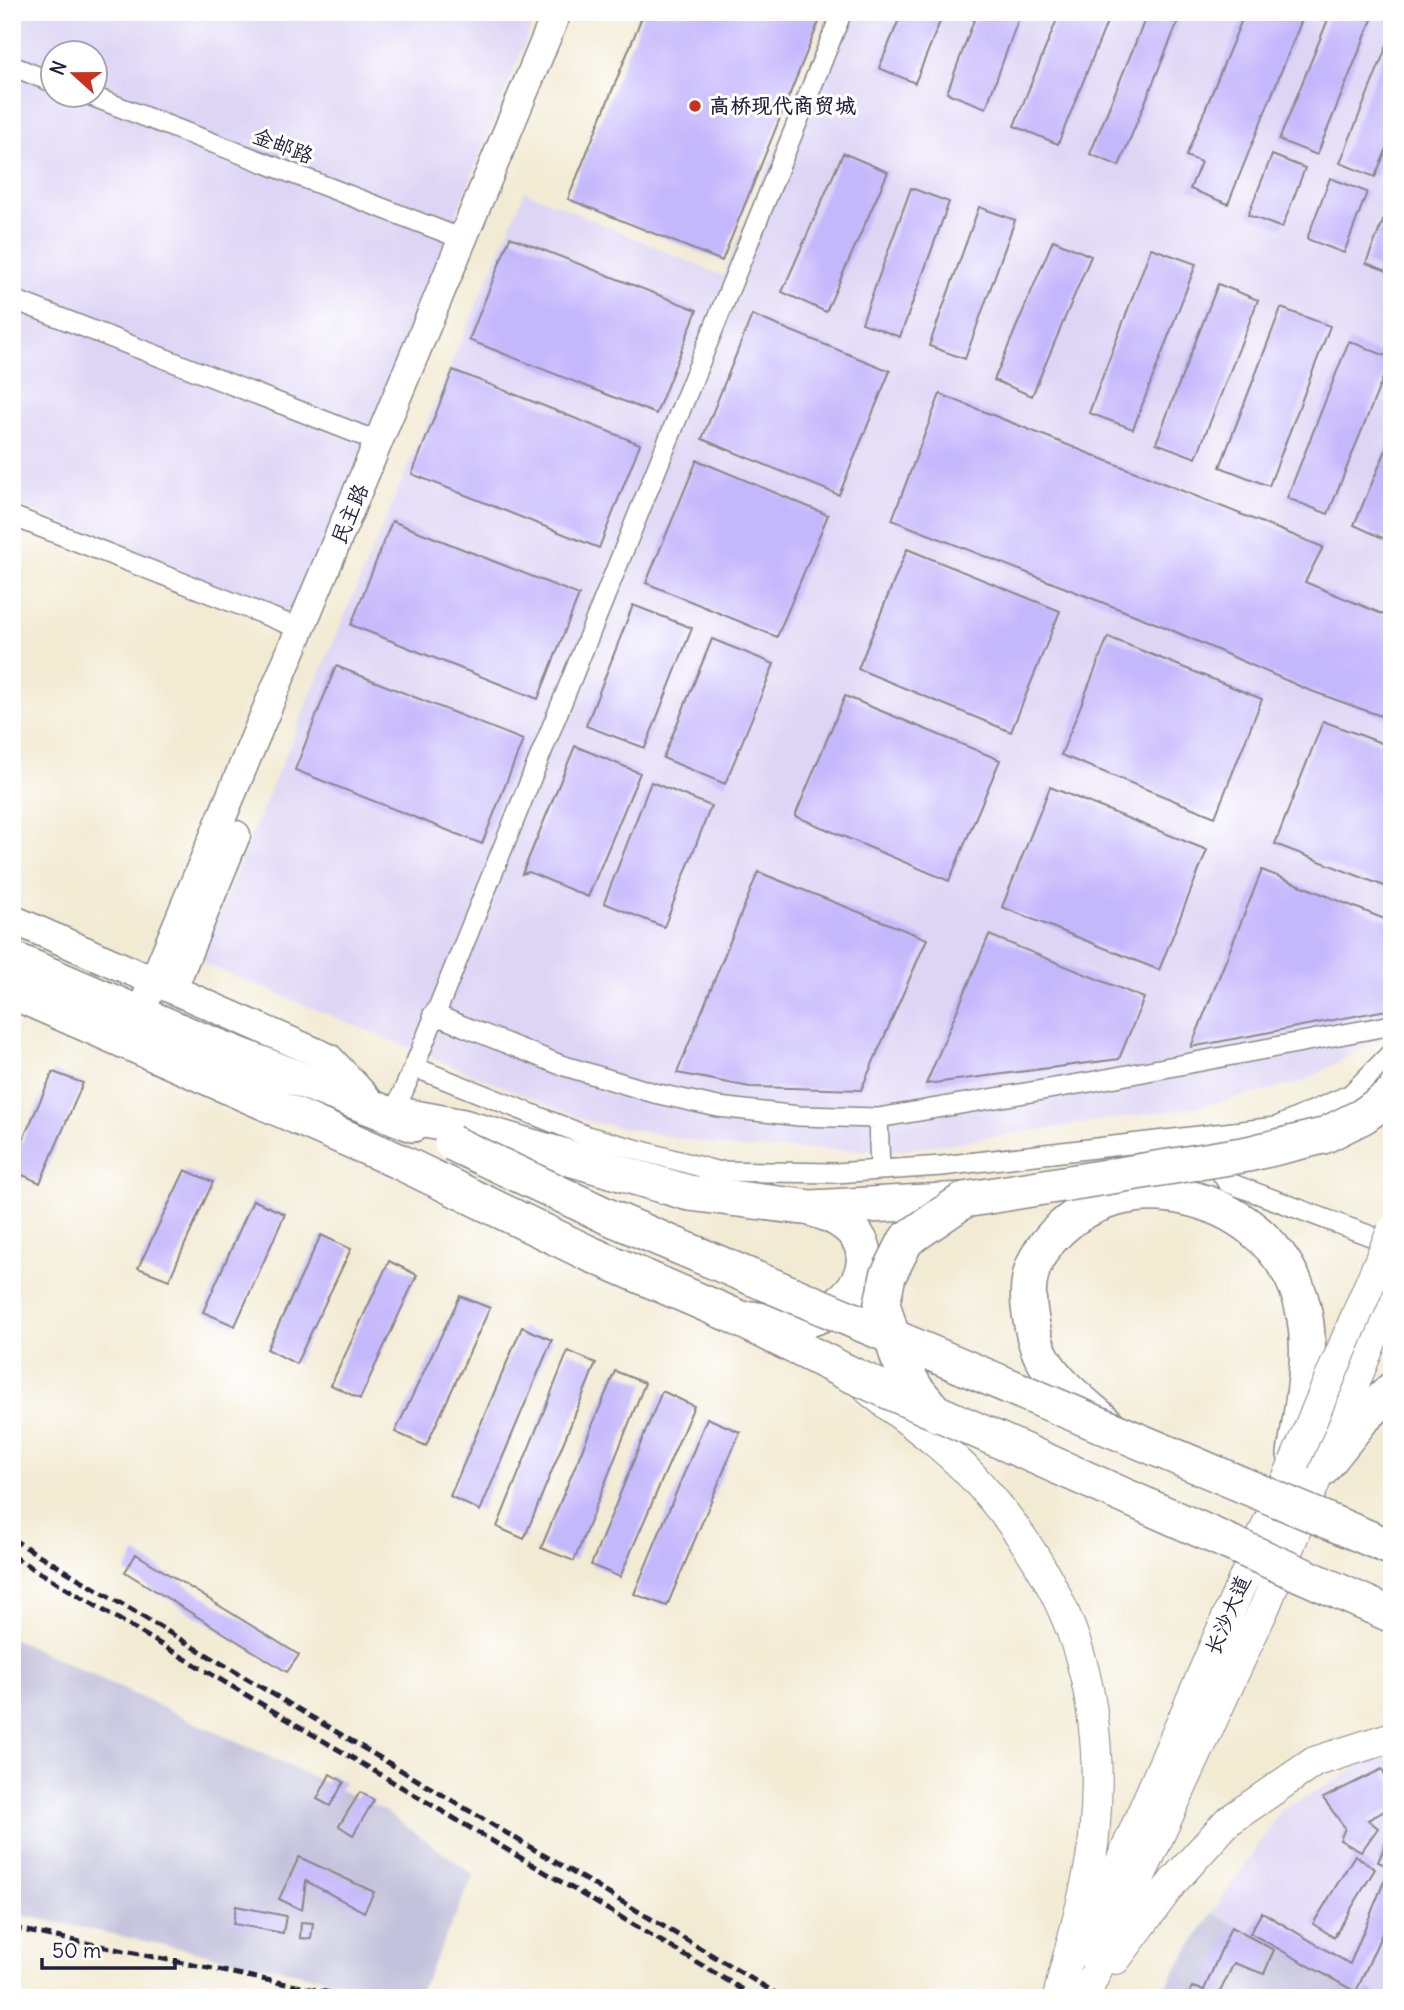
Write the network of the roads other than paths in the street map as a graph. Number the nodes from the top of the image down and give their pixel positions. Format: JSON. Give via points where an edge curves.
{"nodes":[{"id":1,"x":557,"y":12,"type":"edge"},
{"id":2,"x":574,"y":12,"type":"edge"},
{"id":3,"x":842,"y":12,"type":"edge"},
{"id":4,"x":12,"y":66,"type":"edge"},
{"id":5,"x":38,"y":76,"type":"edge"},
{"id":6,"x":108,"y":102,"type":"edge"},
{"id":7,"x":464,"y":240,"type":"junction"},
{"id":8,"x":12,"y":299,"type":"edge"},
{"id":9,"x":379,"y":442,"type":"junction"},
{"id":10,"x":12,"y":516,"type":"edge"},
{"id":11,"x":301,"y":629,"type":"junction"},
{"id":12,"x":12,"y":919,"type":"edge"},
{"id":13,"x":12,"y":959,"type":"edge"},
{"id":14,"x":163,"y":984,"type":"junction"},
{"id":15,"x":12,"y":991,"type":"edge"},
{"id":16,"x":140,"y":1014,"type":"junction"},
{"id":17,"x":433,"y":1014,"type":"junction"},
{"id":18,"x":1392,"y":1025,"type":"edge"},
{"id":19,"x":1392,"y":1052,"type":"edge"},
{"id":20,"x":414,"y":1067,"type":"junction"},
{"id":21,"x":1392,"y":1095,"type":"edge"},
{"id":22,"x":384,"y":1110,"type":"junction"},
{"id":23,"x":878,"y":1118,"type":"junction"},
{"id":24,"x":458,"y":1135,"type":"junction"},
{"id":25,"x":1198,"y":1136,"type":"junction"},
{"id":26,"x":880,"y":1170,"type":"junction"},
{"id":27,"x":964,"y":1200,"type":"junction"},
{"id":28,"x":811,"y":1208,"type":"junction"},
{"id":29,"x":1392,"y":1231,"type":"edge"},
{"id":30,"x":1392,"y":1244,"type":"edge"},
{"id":31,"x":1392,"y":1290,"type":"edge"},
{"id":32,"x":734,"y":1316,"type":"junction"},
{"id":33,"x":850,"y":1374,"type":"junction"},
{"id":34,"x":1392,"y":1390,"type":"edge"},
{"id":35,"x":937,"y":1414,"type":"junction"},
{"id":36,"x":1116,"y":1432,"type":"junction"},
{"id":37,"x":1308,"y":1466,"type":"junction"},
{"id":38,"x":1392,"y":1548,"type":"edge"},
{"id":39,"x":1392,"y":1615,"type":"edge"},
{"id":40,"x":1392,"y":1737,"type":"edge"},
{"id":41,"x":1060,"y":1998,"type":"edge"},
{"id":42,"x":1086,"y":1998,"type":"edge"}],
"edges":[{"from":1,"to":7,"type":"street","name":"民主路"},
{"from":2,"to":14,"type":"street","name":"民主路"},
{"from":3,"to":17,"type":"street"},
{"from":4,"to":5,"type":"street"},
{"from":6,"to":7,"type":"street","name":"金邮路"},
{"from":7,"to":9,"type":"street","name":"民主路"},
{"from":8,"to":9,"type":"street"},
{"from":9,"to":11,"type":"street","name":"民主路"},
{"from":10,"to":11,"type":"street"},
{"from":11,"to":14,"type":"street","name":"民主路"},
{"from":12,"to":14,"type":"street"},
{"from":13,"to":16,"type":"highway"},
{"from":14,"to":16,"type":"street","name":"民主路"},
{"from":14,"to":22,"type":"street","via":[[329,1058]]},
{"from":15,"to":32,"type":"highway"},
{"from":16,"to":22,"type":"highway"},
{"from":17,"to":20,"type":"street"},
{"from":17,"to":23,"type":"street","via":[[558,1064],[654,1093],[718,1107]]},
{"from":18,"to":23,"type":"street"},
{"from":19,"to":25,"type":"street","via":[[1351,1094],[1276,1128]]},
{"from":20,"to":22,"type":"street"},
{"from":20,"to":26,"type":"street","via":[[587,1136],[716,1171]]},
{"from":21,"to":27,"type":"highway","bridge":true,"via":[[1363,1116],[1311,1139],[1235,1156]]},
{"from":22,"to":24,"type":"highway"},
{"from":23,"to":26,"type":"street"},
{"from":24,"to":28,"type":"highway","via":[[690,1193]]},
{"from":24,"to":36,"type":"highway","bridge":true,"via":[[609,1217]]},
{"from":25,"to":26,"type":"street"},
{"from":25,"to":30,"type":"street","via":[[1227,1182]]},
{"from":27,"to":28,"type":"highway"},
{"from":27,"to":35,"type":"highway","bridge":true,"via":[[906,1240],[888,1276],[882,1303],[898,1357]]},
{"from":28,"to":32,"type":"highway","via":[[835,1215],[860,1241],[863,1275],[853,1294],[811,1319],[787,1324]]},
{"from":29,"to":37,"type":"main road","name":"长沙大道","bridge":true},
{"from":31,"to":37,"type":"main road"},
{"from":32,"to":33,"type":"highway"},
{"from":33,"to":35,"type":"highway","bridge":true},
{"from":33,"to":41,"type":"main road","bridge":true,"via":[[970,1474],[1027,1543],[1066,1612],[1090,1689],[1097,1761],[1094,1840]]},
{"from":34,"to":37,"type":"highway"},
{"from":35,"to":39,"type":"highway","bridge":true},
{"from":36,"to":37,"type":"highway","bridge":true,"via":[[1060,1382],[1042,1356],[1031,1325],[1027,1285],[1038,1252],[1068,1221],[1090,1206],[1152,1192],[1197,1200],[1227,1212],[1258,1232],[1281,1256],[1306,1324]]},
{"from":36,"to":38,"type":"highway","bridge":true},
{"from":37,"to":41,"type":"main road","name":"长沙大道"},
{"from":37,"to":42,"type":"main road","via":[[1266,1604]]},
{"from":40,"to":42,"type":"main road","via":[[1314,1762],[1227,1822],[1173,1882]]}]}
